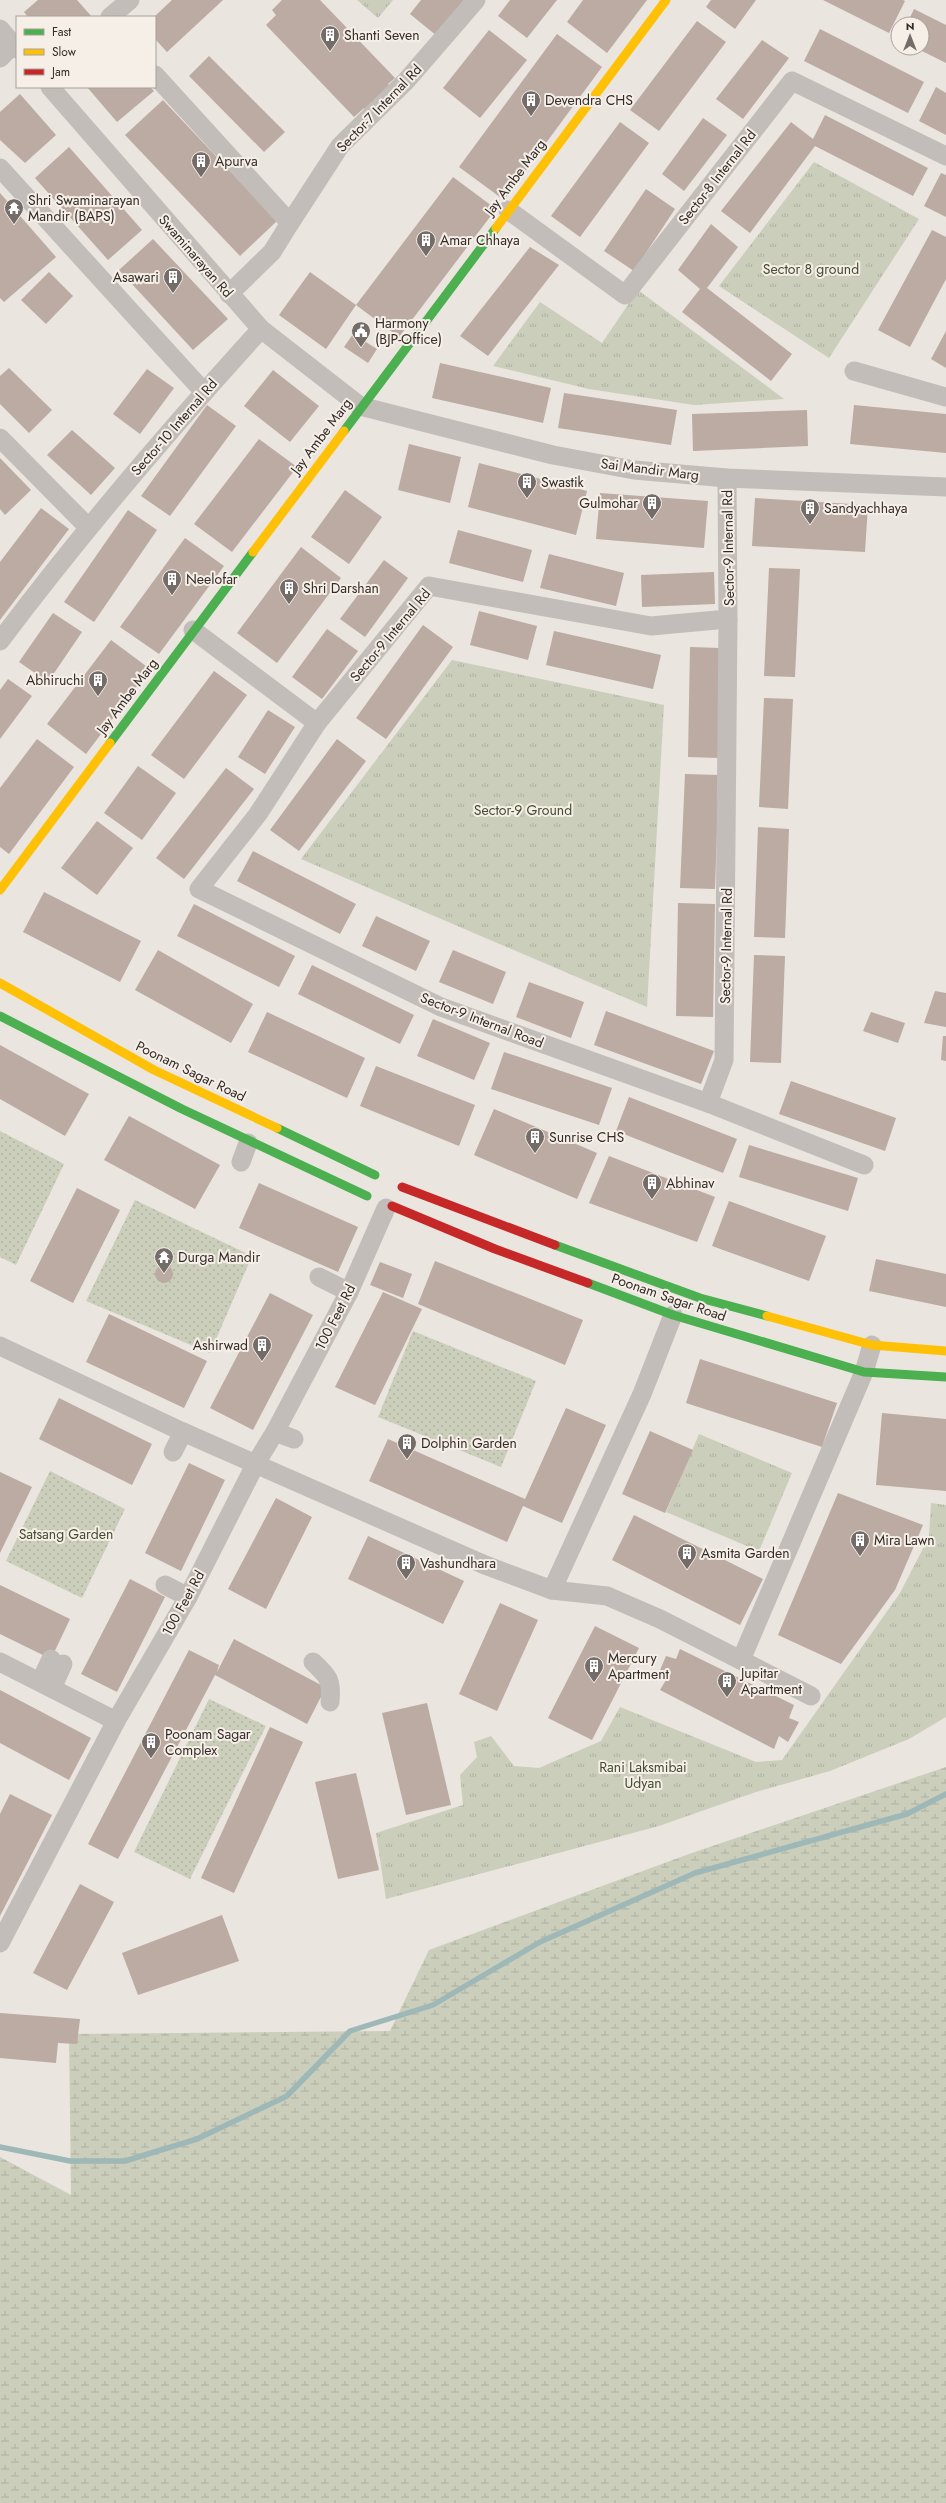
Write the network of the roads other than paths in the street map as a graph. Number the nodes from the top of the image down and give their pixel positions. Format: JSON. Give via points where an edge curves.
{"nodes":[{"id":1,"x":130,"y":0,"type":"edge"},
{"id":2,"x":476,"y":0,"type":"edge"},
{"id":3,"x":666,"y":0,"type":"edge"},
{"id":4,"x":111,"y":16,"type":"edge"},
{"id":5,"x":0,"y":30,"type":"edge"},
{"id":6,"x":15,"y":47,"type":"edge"},
{"id":7,"x":0,"y":58,"type":"edge"},
{"id":8,"x":156,"y":76,"type":"edge"},
{"id":9,"x":51,"y":88,"type":"edge"},
{"id":10,"x":946,"y":156,"type":"edge"},
{"id":11,"x":0,"y":168,"type":"edge"},
{"id":12,"x":508,"y":210,"type":"junction"},
{"id":13,"x":290,"y":222,"type":"junction"},
{"id":14,"x":229,"y":294,"type":"junction"},
{"id":15,"x":261,"y":329,"type":"junction"},
{"id":16,"x":854,"y":371,"type":"dead end"},
{"id":17,"x":204,"y":392,"type":"junction"},
{"id":18,"x":946,"y":397,"type":"edge"},
{"id":19,"x":360,"y":406,"type":"junction"},
{"id":20,"x":0,"y":438,"type":"edge"},
{"id":21,"x":727,"y":478,"type":"junction"},
{"id":22,"x":946,"y":487,"type":"edge"},
{"id":23,"x":88,"y":527,"type":"junction"},
{"id":24,"x":728,"y":619,"type":"junction"},
{"id":25,"x":193,"y":630,"type":"junction"},
{"id":26,"x":0,"y":641,"type":"edge"},
{"id":27,"x":317,"y":723,"type":"junction"},
{"id":28,"x":0,"y":890,"type":"edge"},
{"id":29,"x":0,"y":983,"type":"edge"},
{"id":30,"x":0,"y":1016,"type":"edge"},
{"id":31,"x":708,"y":1103,"type":"junction"},
{"id":32,"x":248,"y":1142,"type":"junction"},
{"id":33,"x":241,"y":1162,"type":"dead end"},
{"id":34,"x":864,"y":1165,"type":"dead end"},
{"id":35,"x":386,"y":1172,"type":"dead end"},
{"id":36,"x":375,"y":1175,"type":"junction"},
{"id":37,"x":397,"y":1177,"type":"dead end"},
{"id":38,"x":402,"y":1187,"type":"junction"},
{"id":39,"x":368,"y":1196,"type":"junction"},
{"id":40,"x":389,"y":1207,"type":"junction"},
{"id":41,"x":319,"y":1277,"type":"dead end"},
{"id":42,"x":348,"y":1292,"type":"junction"},
{"id":43,"x":673,"y":1315,"type":"junction"},
{"id":44,"x":872,"y":1345,"type":"junction"},
{"id":45,"x":0,"y":1346,"type":"edge"},
{"id":46,"x":946,"y":1351,"type":"edge"},
{"id":47,"x":864,"y":1372,"type":"junction"},
{"id":48,"x":946,"y":1377,"type":"edge"},
{"id":49,"x":183,"y":1432,"type":"junction"},
{"id":50,"x":275,"y":1432,"type":"junction"},
{"id":51,"x":294,"y":1439,"type":"dead end"},
{"id":52,"x":173,"y":1452,"type":"dead end"},
{"id":53,"x":256,"y":1463,"type":"junction"},
{"id":54,"x":165,"y":1585,"type":"dead end"},
{"id":55,"x":552,"y":1590,"type":"junction"},
{"id":56,"x":188,"y":1597,"type":"junction"},
{"id":57,"x":741,"y":1660,"type":"junction"},
{"id":58,"x":57,"y":1661,"type":"dead end"},
{"id":59,"x":0,"y":1662,"type":"edge"},
{"id":60,"x":313,"y":1662,"type":"dead end"},
{"id":61,"x":46,"y":1685,"type":"junction"},
{"id":62,"x":811,"y":1696,"type":"dead end"},
{"id":63,"x":330,"y":1702,"type":"dead end"},
{"id":64,"x":116,"y":1721,"type":"junction"},
{"id":65,"x":0,"y":1943,"type":"edge"}],
"edges":[{"from":1,"to":4,"type":"street"},
{"from":2,"to":13,"type":"street","name":"Sector-7 Internal Rd","via":[[406,81],[334,142]]},
{"from":3,"to":12,"type":"main road","name":"Jay Ambe Marg"},
{"from":5,"to":6,"type":"street"},
{"from":6,"to":7,"type":"street"},
{"from":8,"to":13,"type":"street"},
{"from":9,"to":14,"type":"street","name":"Swaminarayan Rd"},
{"from":10,"to":12,"type":"street","name":"Sector-8 Internal Rd","via":[[792,81],[625,295]]},
{"from":11,"to":17,"type":"street"},
{"from":12,"to":19,"type":"main road","name":"Jay Ambe Marg"},
{"from":13,"to":14,"type":"street","name":"Sector-7 Internal Rd","via":[[272,252]]},
{"from":14,"to":15,"type":"street","name":"Swaminarayan Rd"},
{"from":15,"to":17,"type":"street","name":"Sector-10 Internal Rd"},
{"from":15,"to":19,"type":"street","name":"Swaminarayan Rd"},
{"from":16,"to":18,"type":"street"},
{"from":17,"to":23,"type":"street","name":"Sector-10 Internal Rd"},
{"from":19,"to":21,"type":"street","name":"Sai Mandir Marg","via":[[553,455],[634,470]]},
{"from":19,"to":25,"type":"main road","name":"Jay Ambe Marg"},
{"from":20,"to":23,"type":"street"},
{"from":21,"to":22,"type":"street","name":"Sai Mandir Marg"},
{"from":21,"to":24,"type":"street","name":"Sector-9 Internal Rd"},
{"from":23,"to":26,"type":"street","name":"Sector-10 Internal Rd"},
{"from":24,"to":27,"type":"street","name":"Sector-9 Internal Rd","via":[[651,626],[429,586]]},
{"from":24,"to":31,"type":"street","name":"Sector-9 Internal Rd","via":[[724,1060]]},
{"from":25,"to":27,"type":"street"},
{"from":25,"to":28,"type":"main road","name":"Jay Ambe Marg"},
{"from":27,"to":31,"type":"street","name":"Sector-9 Internal Road","via":[[258,814],[199,889],[441,1007]]},
{"from":29,"to":36,"type":"main road","name":"Poonam Sagar Road","via":[[154,1070]]},
{"from":30,"to":32,"type":"main road","via":[[117,1079]]},
{"from":31,"to":34,"type":"street"},
{"from":32,"to":33,"type":"street"},
{"from":32,"to":39,"type":"main road"},
{"from":35,"to":36,"type":"main road"},
{"from":36,"to":39,"type":"main road","via":[[368,1184]]},
{"from":37,"to":38,"type":"main road"},
{"from":38,"to":40,"type":"main road","via":[[401,1198]]},
{"from":38,"to":44,"type":"main road","name":"Poonam Sagar Road","via":[[619,1270],[700,1298]]},
{"from":39,"to":40,"type":"main road","name":"Poonam Sagar Road","via":[[375,1205]]},
{"from":40,"to":42,"type":"street","name":"100 Feet Rd"},
{"from":40,"to":43,"type":"main road","name":"Poonam Sagar Road"},
{"from":41,"to":42,"type":"street"},
{"from":42,"to":50,"type":"street","name":"100 Feet Rd"},
{"from":43,"to":47,"type":"main road","name":"Poonam Sagar Road"},
{"from":43,"to":55,"type":"street","via":[[642,1394]]},
{"from":44,"to":46,"type":"main road","name":"Poonam Sagar Road"},
{"from":44,"to":47,"type":"street"},
{"from":45,"to":49,"type":"street"},
{"from":47,"to":48,"type":"main road","name":"Poonam Sagar Road"},
{"from":47,"to":57,"type":"street"},
{"from":49,"to":52,"type":"street"},
{"from":49,"to":53,"type":"street"},
{"from":50,"to":51,"type":"street"},
{"from":50,"to":53,"type":"street","name":"100 Feet Rd"},
{"from":53,"to":55,"type":"street","via":[[485,1565]]},
{"from":53,"to":56,"type":"street","name":"100 Feet Rd"},
{"from":54,"to":56,"type":"street"},
{"from":55,"to":57,"type":"street","via":[[607,1596],[660,1619]]},
{"from":56,"to":64,"type":"street","name":"100 Feet Rd"},
{"from":57,"to":62,"type":"street"},
{"from":58,"to":61,"type":"street"},
{"from":59,"to":61,"type":"street"},
{"from":60,"to":63,"type":"street","via":[[328,1676],[331,1687]]},
{"from":61,"to":64,"type":"street"},
{"from":64,"to":65,"type":"street","name":"100 Feet Rd"}]}
